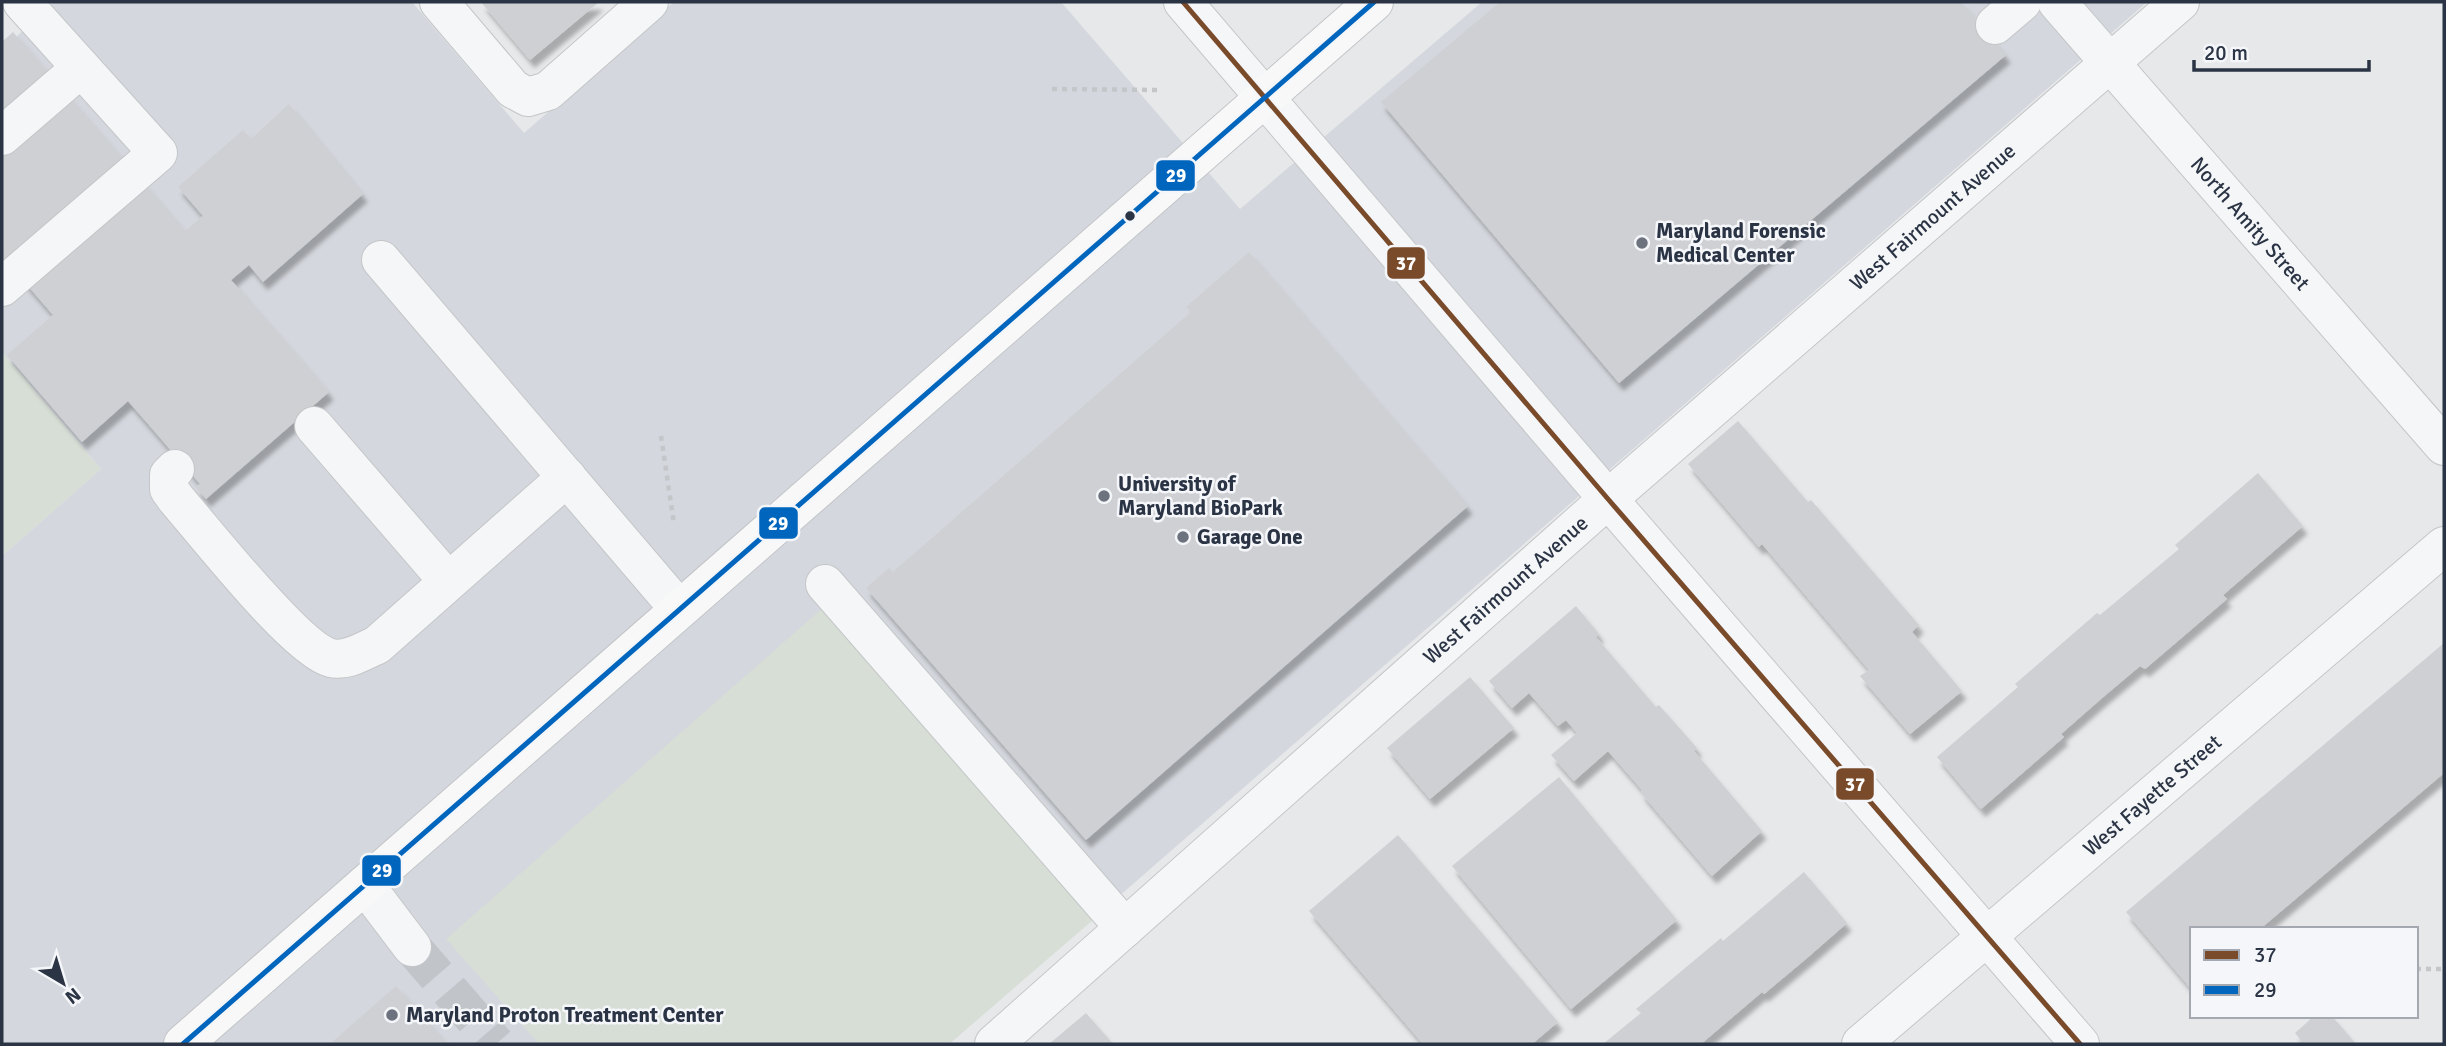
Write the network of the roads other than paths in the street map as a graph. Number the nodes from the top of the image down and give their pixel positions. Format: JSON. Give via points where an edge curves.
{"nodes":[{"id":1,"x":22,"y":2,"type":"edge"},
{"id":2,"x":439,"y":2,"type":"edge"},
{"id":3,"x":649,"y":2,"type":"edge"},
{"id":4,"x":1183,"y":2,"type":"edge"},
{"id":5,"x":1374,"y":2,"type":"edge"},
{"id":6,"x":2057,"y":2,"type":"edge"},
{"id":7,"x":2180,"y":2,"type":"edge"},
{"id":8,"x":2109,"y":64,"type":"junction"},
{"id":9,"x":81,"y":68,"type":"junction"},
{"id":10,"x":1264,"y":97,"type":"junction"},
{"id":11,"x":2,"y":136,"type":"edge"},
{"id":12,"x":382,"y":260,"type":"dead end"},
{"id":13,"x":2,"y":288,"type":"edge"},
{"id":14,"x":314,"y":426,"type":"dead end"},
{"id":15,"x":2444,"y":446,"type":"edge"},
{"id":16,"x":175,"y":469,"type":"dead end"},
{"id":17,"x":567,"y":477,"type":"junction"},
{"id":18,"x":1608,"y":499,"type":"junction"},
{"id":19,"x":2444,"y":546,"type":"edge"},
{"id":20,"x":449,"y":581,"type":"junction"},
{"id":21,"x":825,"y":584,"type":"dead end"},
{"id":22,"x":679,"y":609,"type":"junction"},
{"id":23,"x":365,"y":886,"type":"junction"},
{"id":24,"x":1125,"y":928,"type":"junction"},
{"id":25,"x":1987,"y":937,"type":"junction"},
{"id":26,"x":412,"y":947,"type":"tunnel mouth"},
{"id":27,"x":183,"y":1044,"type":"edge"},
{"id":28,"x":994,"y":1044,"type":"edge"},
{"id":29,"x":1861,"y":1044,"type":"edge"},
{"id":30,"x":2080,"y":1044,"type":"edge"}],
"edges":[{"from":1,"to":9,"type":"street"},
{"from":2,"to":3,"type":"street","via":[[513,89],[528,97],[548,91]]},
{"from":4,"to":10,"type":"street"},
{"from":5,"to":10,"type":"main road"},
{"from":6,"to":8,"type":"street","name":"North Amity Street"},
{"from":7,"to":8,"type":"street","name":"West Fairmount Avenue"},
{"from":8,"to":15,"type":"street","name":"North Amity Street"},
{"from":8,"to":18,"type":"street","name":"West Fairmount Avenue"},
{"from":9,"to":11,"type":"street"},
{"from":9,"to":13,"type":"street","via":[[158,153]]},
{"from":10,"to":18,"type":"street"},
{"from":10,"to":22,"type":"main road"},
{"from":12,"to":17,"type":"street"},
{"from":14,"to":20,"type":"street"},
{"from":16,"to":20,"type":"street","via":[[169,475],[169,489],[176,499],[289,629],[330,658],[342,659],[377,645]]},
{"from":17,"to":20,"type":"street"},
{"from":17,"to":22,"type":"street"},
{"from":18,"to":24,"type":"street","name":"West Fairmount Avenue"},
{"from":18,"to":25,"type":"street"},
{"from":19,"to":25,"type":"street","name":"West Fayette Street"},
{"from":21,"to":24,"type":"street"},
{"from":22,"to":23,"type":"main road"},
{"from":23,"to":26,"type":"street"},
{"from":23,"to":27,"type":"main road"},
{"from":24,"to":28,"type":"street","name":"West Fairmount Avenue"},
{"from":25,"to":29,"type":"street","name":"West Fayette Street"},
{"from":25,"to":30,"type":"street"}]}
